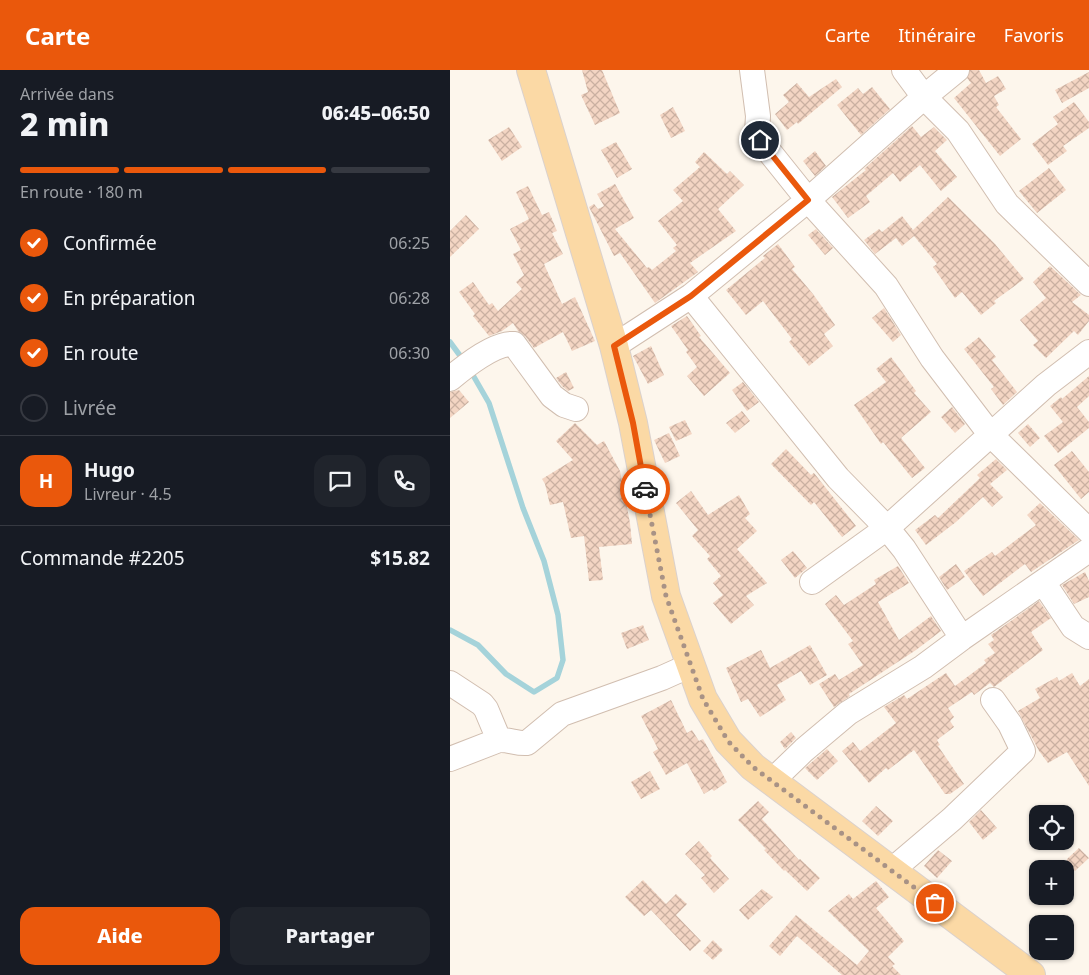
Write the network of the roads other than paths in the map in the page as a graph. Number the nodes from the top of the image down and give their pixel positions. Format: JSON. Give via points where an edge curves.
{"nodes":[{"id":1,"x":531,"y":70,"type":"edge"},
{"id":2,"x":752,"y":70,"type":"edge"},
{"id":3,"x":904,"y":70,"type":"edge"},
{"id":4,"x":958,"y":70,"type":"edge"},
{"id":5,"x":924,"y":97,"type":"junction"},
{"id":6,"x":808,"y":200,"type":"junction"},
{"id":7,"x":1089,"y":284,"type":"edge"},
{"id":8,"x":691,"y":296,"type":"junction"},
{"id":9,"x":614,"y":346,"type":"junction"},
{"id":10,"x":1089,"y":352,"type":"edge"},
{"id":11,"x":460,"y":371,"type":"edge"},
{"id":12,"x":576,"y":409,"type":"dead end"},
{"id":13,"x":990,"y":434,"type":"junction"},
{"id":14,"x":887,"y":528,"type":"junction"},
{"id":15,"x":1089,"y":531,"type":"edge"},
{"id":16,"x":1089,"y":550,"type":"edge"},
{"id":17,"x":812,"y":582,"type":"dead end"},
{"id":18,"x":1043,"y":582,"type":"junction"},
{"id":19,"x":1089,"y":637,"type":"edge"},
{"id":20,"x":962,"y":638,"type":"junction"},
{"id":21,"x":691,"y":666,"type":"junction"},
{"id":22,"x":450,"y":683,"type":"edge"},
{"id":23,"x":993,"y":700,"type":"dead end"},
{"id":24,"x":498,"y":740,"type":"junction"},
{"id":25,"x":450,"y":759,"type":"edge"},
{"id":26,"x":772,"y":781,"type":"junction"},
{"id":27,"x":892,"y":870,"type":"junction"},
{"id":28,"x":1031,"y":975,"type":"edge"}],
"edges":[{"from":1,"to":9,"type":"main road"},
{"from":2,"to":6,"type":"street","via":[[760,140]]},
{"from":3,"to":5,"type":"street"},
{"from":4,"to":5,"type":"street"},
{"from":5,"to":6,"type":"street"},
{"from":5,"to":7,"type":"street","via":[[958,131],[1008,204]]},
{"from":6,"to":8,"type":"street"},
{"from":6,"to":13,"type":"street","via":[[886,286],[932,358]]},
{"from":8,"to":9,"type":"street"},
{"from":8,"to":14,"type":"street","via":[[838,478]]},
{"from":9,"to":21,"type":"main road","via":[[633,423],[666,596]]},
{"from":10,"to":13,"type":"street"},
{"from":11,"to":12,"type":"street","via":[[500,345],[514,344],[552,396],[564,406]]},
{"from":13,"to":14,"type":"street"},
{"from":13,"to":15,"type":"street"},
{"from":14,"to":17,"type":"street"},
{"from":14,"to":20,"type":"street"},
{"from":16,"to":18,"type":"street"},
{"from":18,"to":19,"type":"street","via":[[1073,628]]},
{"from":18,"to":20,"type":"street"},
{"from":20,"to":26,"type":"street","via":[[923,667],[848,713]]},
{"from":21,"to":24,"type":"street","via":[[562,714],[527,743]]},
{"from":21,"to":26,"type":"main road","via":[[703,699],[728,741]]},
{"from":22,"to":24,"type":"street","via":[[482,704]]},
{"from":23,"to":27,"type":"street","via":[[1023,751],[952,819]]},
{"from":24,"to":25,"type":"street"},
{"from":26,"to":27,"type":"main road"},
{"from":27,"to":28,"type":"main road"}]}
